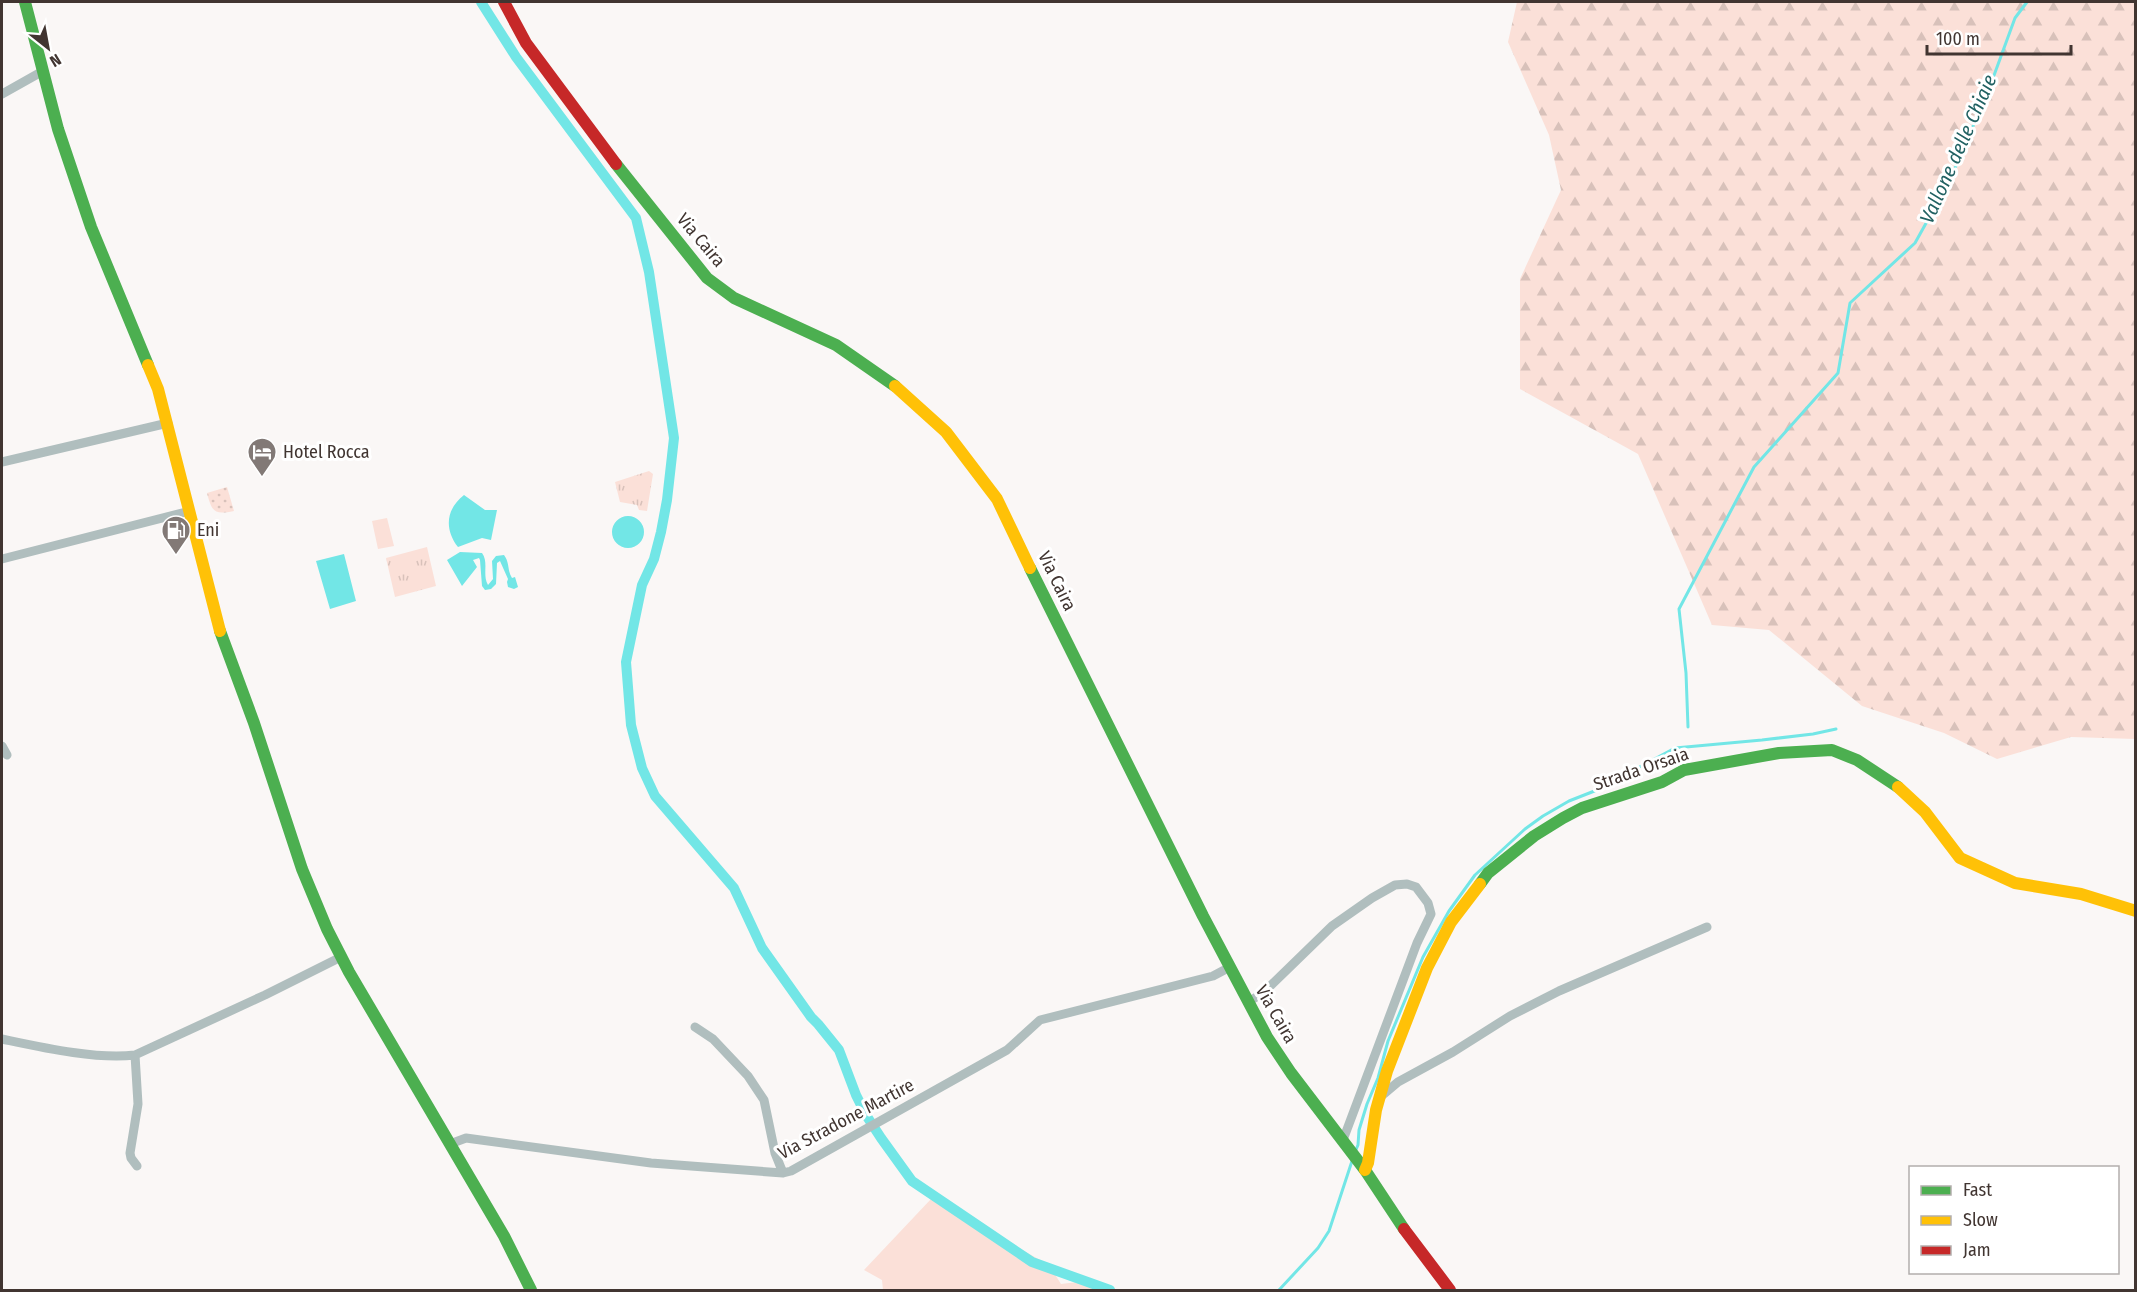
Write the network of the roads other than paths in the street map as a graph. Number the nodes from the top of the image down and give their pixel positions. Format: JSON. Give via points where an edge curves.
{"nodes":[{"id":1,"x":25,"y":2,"type":"edge"},
{"id":2,"x":504,"y":2,"type":"edge"},
{"id":3,"x":43,"y":71,"type":"junction"},
{"id":4,"x":2,"y":94,"type":"edge"},
{"id":5,"x":168,"y":423,"type":"junction"},
{"id":6,"x":2,"y":462,"type":"edge"},
{"id":7,"x":190,"y":511,"type":"junction"},
{"id":8,"x":2,"y":559,"type":"edge"},
{"id":9,"x":2,"y":746,"type":"edge"},
{"id":10,"x":7,"y":755,"type":"dead end"},
{"id":11,"x":2136,"y":911,"type":"edge"},
{"id":12,"x":1707,"y":927,"type":"dead end"},
{"id":13,"x":341,"y":957,"type":"junction"},
{"id":14,"x":1230,"y":967,"type":"junction"},
{"id":15,"x":1248,"y":1002,"type":"junction"},
{"id":16,"x":695,"y":1027,"type":"dead end"},
{"id":17,"x":2,"y":1039,"type":"edge"},
{"id":18,"x":135,"y":1055,"type":"junction"},
{"id":19,"x":1379,"y":1098,"type":"junction"},
{"id":20,"x":1343,"y":1140,"type":"junction"},
{"id":21,"x":450,"y":1144,"type":"junction"},
{"id":22,"x":137,"y":1166,"type":"dead end"},
{"id":23,"x":1365,"y":1170,"type":"junction"},
{"id":24,"x":783,"y":1173,"type":"junction"},
{"id":25,"x":531,"y":1290,"type":"edge"},
{"id":26,"x":1450,"y":1290,"type":"edge"}],
"edges":[{"from":1,"to":3,"type":"street"},
{"from":2,"to":14,"type":"street","name":"Via Caira","via":[[526,43],[590,131],[706,278],[734,298],[836,345],[897,388],[946,432],[997,498]]},
{"from":3,"to":4,"type":"street"},
{"from":3,"to":5,"type":"street","via":[[91,227],[141,345]]},
{"from":5,"to":6,"type":"street"},
{"from":5,"to":7,"type":"street"},
{"from":7,"to":8,"type":"street"},
{"from":7,"to":13,"type":"street","via":[[229,656],[302,869]]},
{"from":9,"to":10,"type":"street"},
{"from":11,"to":19,"type":"street","name":"Strada Orsaia","via":[[2081,894],[2015,883],[1960,858],[1925,812],[1896,785],[1857,760],[1832,750],[1779,753],[1684,770],[1662,782],[1582,808],[1534,836],[1488,873],[1451,922],[1427,968]]},
{"from":12,"to":19,"type":"street","via":[[1510,1016],[1398,1082]]},
{"from":13,"to":18,"type":"street"},
{"from":13,"to":21,"type":"street"},
{"from":14,"to":15,"type":"street","name":"Via Caira"},
{"from":14,"to":24,"type":"street","name":"Via Stradone Martire","via":[[1213,976],[1040,1020],[1007,1050]]},
{"from":15,"to":20,"type":"street","name":"Via Caira","via":[[1291,1073]]},
{"from":15,"to":20,"type":"street","via":[[1263,993],[1332,926],[1372,898],[1395,885],[1407,884],[1424,895],[1431,914]]},
{"from":16,"to":24,"type":"street","via":[[713,1039],[748,1076],[764,1100]]},
{"from":17,"to":18,"type":"street","via":[[55,1049]]},
{"from":18,"to":22,"type":"street","via":[[138,1104],[130,1154]]},
{"from":19,"to":23,"type":"street","name":"Strada Orsaia"},
{"from":20,"to":23,"type":"street","name":"Via Caira"},
{"from":21,"to":24,"type":"street","name":"Via Stradone Martire","via":[[466,1138],[651,1163]]},
{"from":21,"to":25,"type":"street"},
{"from":23,"to":26,"type":"street","name":"Via Caira","via":[[1410,1239]]}]}
